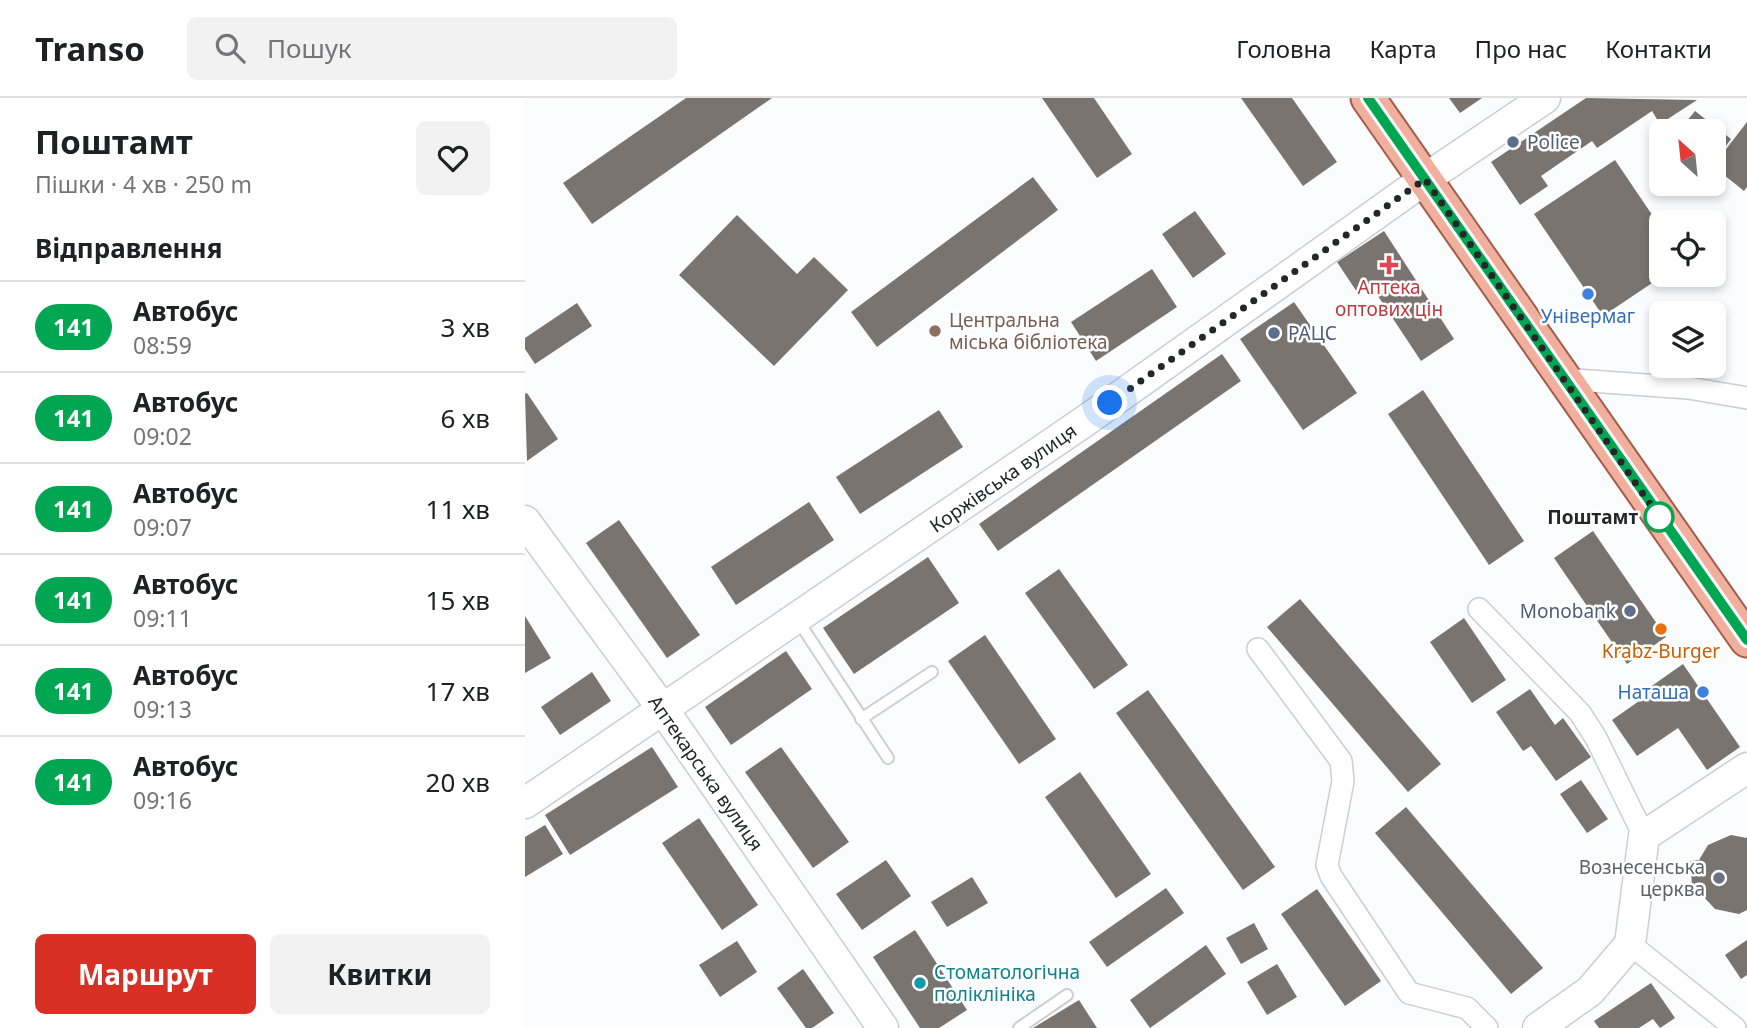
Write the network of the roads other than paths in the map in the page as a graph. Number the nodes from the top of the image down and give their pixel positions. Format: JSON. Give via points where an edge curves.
{"nodes":[{"id":1,"x":1368,"y":98,"type":"edge"},
{"id":2,"x":1545,"y":98,"type":"edge"},
{"id":3,"x":1425,"y":179,"type":"junction"},
{"id":4,"x":1562,"y":379,"type":"junction"},
{"id":5,"x":1747,"y":398,"type":"edge"},
{"id":6,"x":525,"y":521,"type":"edge"},
{"id":7,"x":1479,"y":609,"type":"dead end"},
{"id":8,"x":797,"y":619,"type":"junction"},
{"id":9,"x":1747,"y":640,"type":"edge"},
{"id":10,"x":1258,"y":649,"type":"dead end"},
{"id":11,"x":932,"y":672,"type":"dead end"},
{"id":12,"x":662,"y":708,"type":"junction"},
{"id":13,"x":862,"y":719,"type":"junction"},
{"id":14,"x":888,"y":758,"type":"dead end"},
{"id":15,"x":1747,"y":768,"type":"edge"},
{"id":16,"x":525,"y":803,"type":"edge"},
{"id":17,"x":1644,"y":836,"type":"junction"},
{"id":18,"x":1630,"y":944,"type":"junction"},
{"id":19,"x":1067,"y":995,"type":"dead end"},
{"id":20,"x":883,"y":1028,"type":"edge"},
{"id":21,"x":1019,"y":1028,"type":"edge"},
{"id":22,"x":1487,"y":1028,"type":"edge"},
{"id":23,"x":1538,"y":1028,"type":"edge"},
{"id":24,"x":1735,"y":1028,"type":"edge"}],
"edges":[{"from":1,"to":3,"type":"main road"},
{"from":2,"to":3,"type":"street","name":"Коржівська вулиця"},
{"from":3,"to":4,"type":"main road"},
{"from":3,"to":8,"type":"street","name":"Коржівська вулиця"},
{"from":4,"to":5,"type":"street","via":[[1688,388]]},
{"from":4,"to":9,"type":"main road"},
{"from":6,"to":12,"type":"street","name":"Аптекарська вулиця"},
{"from":7,"to":17,"type":"street","via":[[1580,713]]},
{"from":8,"to":12,"type":"street","name":"Коржівська вулиця"},
{"from":8,"to":13,"type":"lane"},
{"from":10,"to":22,"type":"street","via":[[1341,761],[1343,781],[1327,865],[1331,876],[1409,993],[1467,1008]]},
{"from":11,"to":13,"type":"lane"},
{"from":12,"to":16,"type":"street","name":"Коржівська вулиця"},
{"from":12,"to":20,"type":"street","name":"Аптекарська вулиця"},
{"from":13,"to":14,"type":"lane"},
{"from":15,"to":17,"type":"street"},
{"from":17,"to":18,"type":"street"},
{"from":18,"to":23,"type":"street","via":[[1590,991]]},
{"from":18,"to":24,"type":"street"},
{"from":19,"to":21,"type":"lane"}]}
